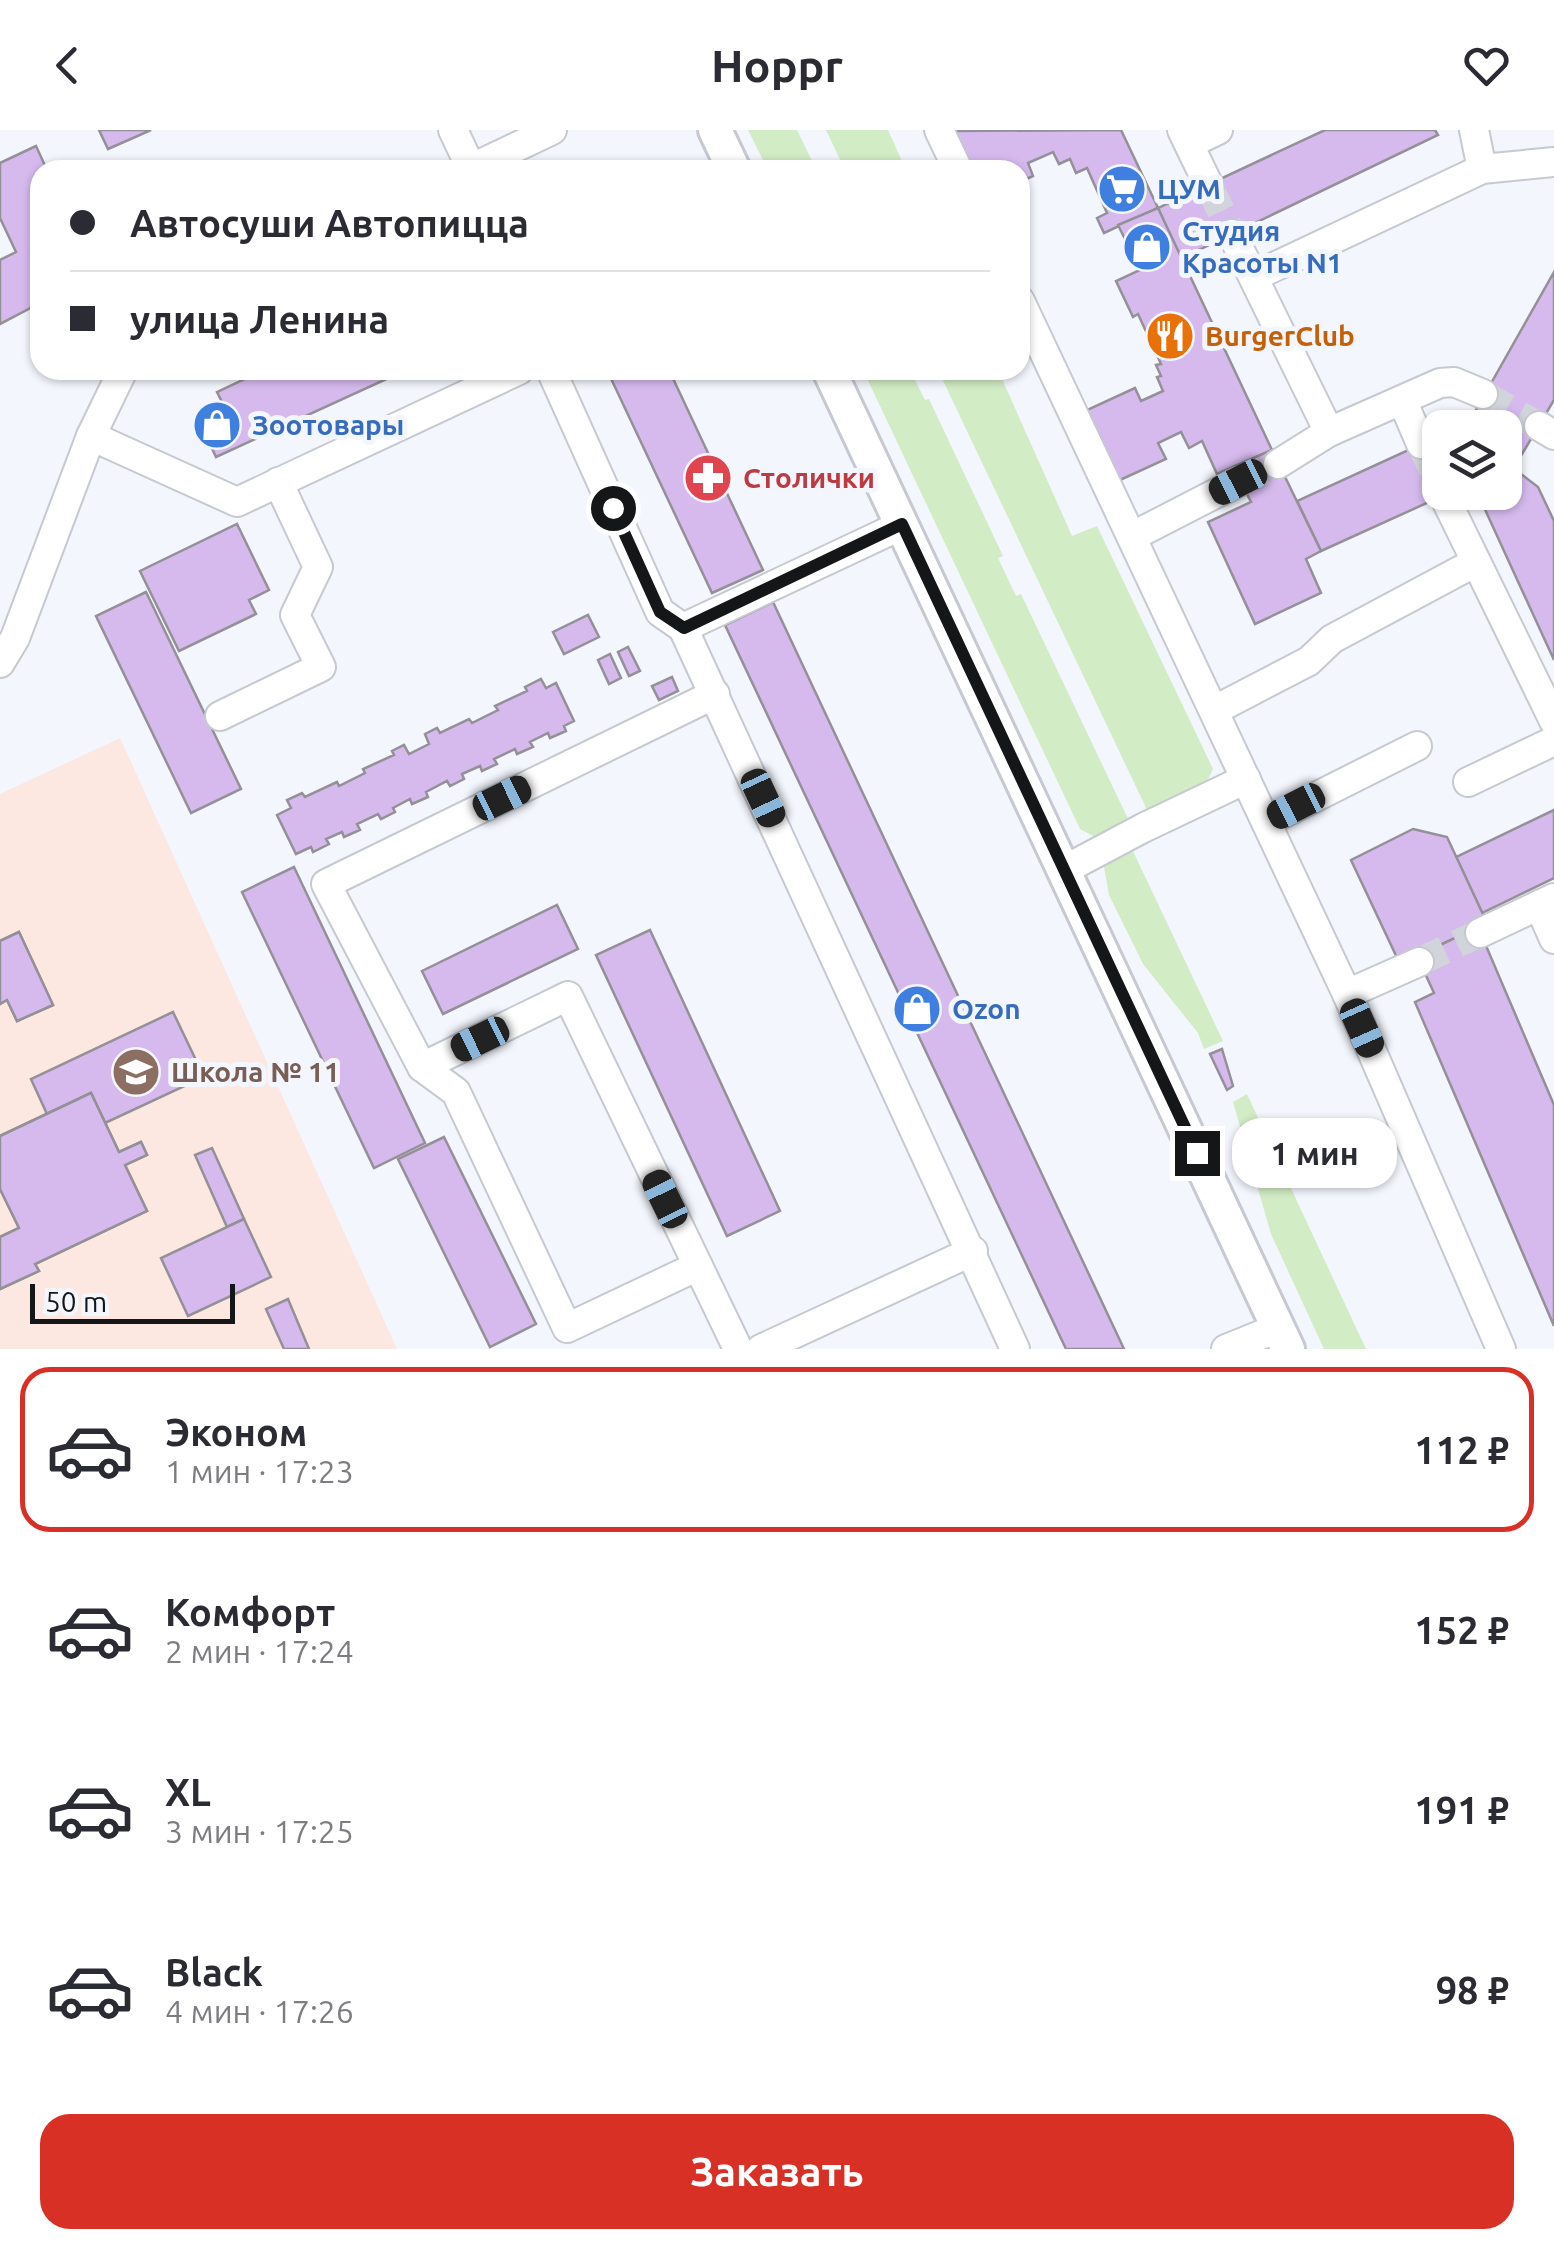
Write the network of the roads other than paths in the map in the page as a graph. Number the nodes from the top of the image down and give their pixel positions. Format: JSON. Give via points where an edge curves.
{"nodes":[{"id":1,"x":453,"y":130,"type":"edge"},
{"id":2,"x":552,"y":130,"type":"edge"},
{"id":3,"x":715,"y":130,"type":"edge"},
{"id":4,"x":938,"y":130,"type":"edge"},
{"id":5,"x":1218,"y":130,"type":"edge"},
{"id":6,"x":1474,"y":130,"type":"edge"},
{"id":7,"x":1186,"y":137,"type":"edge"},
{"id":8,"x":466,"y":160,"type":"edge"},
{"id":9,"x":489,"y":160,"type":"edge"},
{"id":10,"x":729,"y":160,"type":"edge"},
{"id":11,"x":953,"y":160,"type":"edge"},
{"id":12,"x":1554,"y":162,"type":"edge"},
{"id":13,"x":1482,"y":169,"type":"junction"},
{"id":14,"x":1209,"y":186,"type":"tunnel mouth"},
{"id":15,"x":1232,"y":234,"type":"tunnel mouth"},
{"id":16,"x":1254,"y":276,"type":"junction"},
{"id":17,"x":1030,"y":322,"type":"edge"},
{"id":18,"x":118,"y":380,"type":"edge"},
{"id":19,"x":497,"y":380,"type":"edge"},
{"id":20,"x":556,"y":380,"type":"edge"},
{"id":21,"x":834,"y":380,"type":"edge"},
{"id":22,"x":1483,"y":394,"type":"tunnel mouth"},
{"id":23,"x":1403,"y":402,"type":"junction"},
{"id":24,"x":1329,"y":432,"type":"junction"},
{"id":25,"x":92,"y":436,"type":"junction"},
{"id":26,"x":1421,"y":444,"type":"tunnel mouth"},
{"id":27,"x":1278,"y":464,"type":"tunnel mouth"},
{"id":28,"x":278,"y":482,"type":"junction"},
{"id":29,"x":1238,"y":482,"type":"tunnel mouth"},
{"id":30,"x":1451,"y":510,"type":"edge"},
{"id":31,"x":902,"y":524,"type":"junction"},
{"id":32,"x":1132,"y":536,"type":"junction"},
{"id":33,"x":1476,"y":562,"type":"junction"},
{"id":34,"x":684,"y":628,"type":"junction"},
{"id":35,"x":0,"y":663,"type":"edge"},
{"id":36,"x":714,"y":694,"type":"junction"},
{"id":37,"x":1215,"y":710,"type":"junction"},
{"id":38,"x":220,"y":716,"type":"dead end"},
{"id":39,"x":1554,"y":722,"type":"edge"},
{"id":40,"x":1554,"y":741,"type":"edge"},
{"id":41,"x":1417,"y":746,"type":"dead end"},
{"id":42,"x":1246,"y":779,"type":"junction"},
{"id":43,"x":1468,"y":782,"type":"dead end"},
{"id":44,"x":1266,"y":822,"type":"junction"},
{"id":45,"x":1064,"y":870,"type":"junction"},
{"id":46,"x":1547,"y":902,"type":"edge"},
{"id":47,"x":1480,"y":932,"type":"tunnel mouth"},
{"id":48,"x":1554,"y":939,"type":"edge"},
{"id":49,"x":1419,"y":962,"type":"tunnel mouth"},
{"id":50,"x":1348,"y":994,"type":"junction"},
{"id":51,"x":422,"y":1067,"type":"junction"},
{"id":52,"x":973,"y":1251,"type":"junction"},
{"id":53,"x":698,"y":1266,"type":"junction"},
{"id":54,"x":1283,"y":1339,"type":"edge"},
{"id":55,"x":738,"y":1349,"type":"edge"},
{"id":56,"x":761,"y":1349,"type":"edge"},
{"id":57,"x":1016,"y":1349,"type":"edge"},
{"id":58,"x":1226,"y":1349,"type":"edge"},
{"id":59,"x":1501,"y":1349,"type":"edge"}],
"edges":[{"from":1,"to":8,"type":"street"},
{"from":2,"to":9,"type":"street"},
{"from":3,"to":10,"type":"main road"},
{"from":4,"to":11,"type":"street"},
{"from":5,"to":7,"type":"street"},
{"from":6,"to":13,"type":"street"},
{"from":7,"to":14,"type":"street"},
{"from":12,"to":13,"type":"street"},
{"from":13,"to":16,"type":"street"},
{"from":15,"to":16,"type":"street"},
{"from":16,"to":24,"type":"street"},
{"from":17,"to":32,"type":"street"},
{"from":18,"to":25,"type":"street"},
{"from":19,"to":28,"type":"street"},
{"from":20,"to":34,"type":"street","via":[[660,612]]},
{"from":21,"to":31,"type":"main road"},
{"from":22,"to":23,"type":"street","via":[[1440,383]]},
{"from":23,"to":24,"type":"street"},
{"from":23,"to":26,"type":"street"},
{"from":24,"to":27,"type":"street"},
{"from":25,"to":28,"type":"street","via":[[236,502]]},
{"from":25,"to":35,"type":"street"},
{"from":28,"to":38,"type":"street","via":[[318,567],[295,615],[321,668]]},
{"from":29,"to":32,"type":"street"},
{"from":30,"to":33,"type":"street"},
{"from":31,"to":34,"type":"street"},
{"from":31,"to":45,"type":"main road"},
{"from":32,"to":37,"type":"street"},
{"from":33,"to":37,"type":"street"},
{"from":33,"to":39,"type":"street"},
{"from":34,"to":36,"type":"street"},
{"from":36,"to":51,"type":"street","via":[[326,884]]},
{"from":36,"to":52,"type":"street"},
{"from":37,"to":42,"type":"street"},
{"from":40,"to":43,"type":"street"},
{"from":41,"to":44,"type":"street"},
{"from":42,"to":44,"type":"street"},
{"from":42,"to":45,"type":"street"},
{"from":44,"to":50,"type":"street"},
{"from":45,"to":54,"type":"main road"},
{"from":46,"to":47,"type":"street"},
{"from":46,"to":48,"type":"street"},
{"from":49,"to":50,"type":"street"},
{"from":50,"to":59,"type":"street"},
{"from":51,"to":53,"type":"street","via":[[456,1092],[567,1328]]},
{"from":51,"to":53,"type":"street","via":[[568,996]]},
{"from":52,"to":56,"type":"street"},
{"from":52,"to":57,"type":"street"},
{"from":53,"to":55,"type":"street"},
{"from":54,"to":58,"type":"street"}]}
